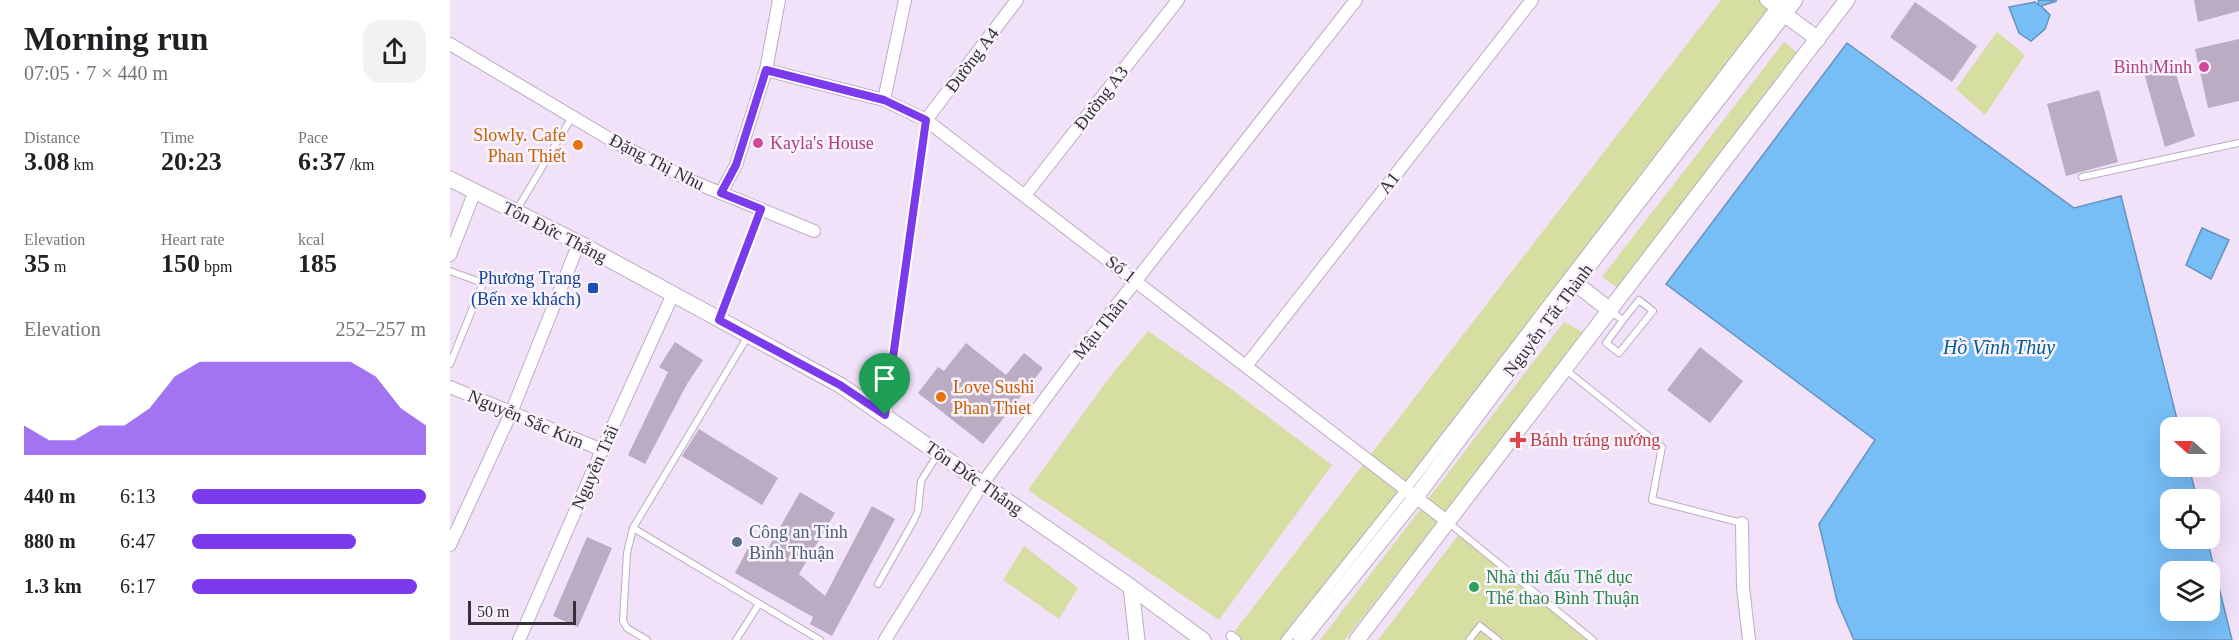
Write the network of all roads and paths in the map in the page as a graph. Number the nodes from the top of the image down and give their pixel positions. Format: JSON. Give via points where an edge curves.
{"nodes":[{"id":1,"x":779,"y":0,"type":"edge"},
{"id":2,"x":905,"y":0,"type":"edge"},
{"id":3,"x":1017,"y":0,"type":"edge"},
{"id":4,"x":1178,"y":0,"type":"edge"},
{"id":5,"x":1356,"y":0,"type":"edge"},
{"id":6,"x":1532,"y":0,"type":"edge"},
{"id":7,"x":1795,"y":0,"type":"edge"},
{"id":8,"x":1847,"y":0,"type":"edge"},
{"id":9,"x":1777,"y":5,"type":"edge"},
{"id":10,"x":1818,"y":39,"type":"junction"},
{"id":11,"x":450,"y":44,"type":"edge"},
{"id":12,"x":766,"y":70,"type":"junction"},
{"id":13,"x":884,"y":100,"type":"junction"},
{"id":14,"x":572,"y":117,"type":"junction"},
{"id":15,"x":926,"y":120,"type":"junction"},
{"id":16,"x":2239,"y":143,"type":"edge"},
{"id":17,"x":2082,"y":177,"type":"dead end"},
{"id":18,"x":450,"y":179,"type":"edge"},
{"id":19,"x":475,"y":191,"type":"junction"},
{"id":20,"x":721,"y":193,"type":"junction"},
{"id":21,"x":1025,"y":195,"type":"junction"},
{"id":22,"x":761,"y":209,"type":"junction"},
{"id":23,"x":516,"y":212,"type":"junction"},
{"id":24,"x":814,"y":231,"type":"dead end"},
{"id":25,"x":579,"y":243,"type":"junction"},
{"id":26,"x":450,"y":255,"type":"edge"},
{"id":27,"x":450,"y":271,"type":"edge"},
{"id":28,"x":1137,"y":281,"type":"junction"},
{"id":29,"x":1575,"y":284,"type":"junction"},
{"id":30,"x":673,"y":294,"type":"junction"},
{"id":31,"x":1617,"y":316,"type":"junction"},
{"id":32,"x":719,"y":320,"type":"junction"},
{"id":33,"x":748,"y":335,"type":"junction"},
{"id":34,"x":450,"y":364,"type":"edge"},
{"id":35,"x":1246,"y":366,"type":"junction"},
{"id":36,"x":1565,"y":370,"type":"junction"},
{"id":37,"x":450,"y":387,"type":"edge"},
{"id":38,"x":512,"y":412,"type":"junction"},
{"id":39,"x":885,"y":415,"type":"junction"},
{"id":40,"x":602,"y":450,"type":"junction"},
{"id":41,"x":938,"y":454,"type":"junction"},
{"id":42,"x":982,"y":484,"type":"junction"},
{"id":43,"x":1411,"y":493,"type":"junction"},
{"id":44,"x":1448,"y":522,"type":"junction"},
{"id":45,"x":1742,"y":524,"type":"joint"},
{"id":46,"x":633,"y":528,"type":"junction"},
{"id":47,"x":450,"y":545,"type":"edge"},
{"id":48,"x":878,"y":584,"type":"dead end"},
{"id":49,"x":1131,"y":586,"type":"junction"},
{"id":50,"x":759,"y":604,"type":"junction"},
{"id":51,"x":519,"y":640,"type":"edge"},
{"id":52,"x":647,"y":640,"type":"edge"},
{"id":53,"x":736,"y":640,"type":"edge"},
{"id":54,"x":820,"y":640,"type":"edge"},
{"id":55,"x":885,"y":640,"type":"edge"},
{"id":56,"x":1137,"y":640,"type":"edge"},
{"id":57,"x":1203,"y":640,"type":"edge"},
{"id":58,"x":1286,"y":640,"type":"edge"},
{"id":59,"x":1301,"y":640,"type":"edge"},
{"id":60,"x":1357,"y":640,"type":"edge"},
{"id":61,"x":1469,"y":640,"type":"edge"},
{"id":62,"x":1498,"y":640,"type":"edge"},
{"id":63,"x":1593,"y":640,"type":"edge"},
{"id":64,"x":1749,"y":640,"type":"edge"}],
"edges":[{"from":1,"to":12,"type":"street","name":"Đặng Thị Nhu"},
{"from":2,"to":13,"type":"street"},
{"from":3,"to":15,"type":"street","name":"Đường A4"},
{"from":4,"to":21,"type":"street","name":"Đường A3"},
{"from":5,"to":28,"type":"street","name":"Mậu Thân"},
{"from":6,"to":35,"type":"street","name":"A1"},
{"from":7,"to":9,"type":"street","name":"Nguyễn Tất Thành"},
{"from":8,"to":10,"type":"street"},
{"from":9,"to":10,"type":"street"},
{"from":9,"to":29,"type":"street","name":"Nguyễn Tất Thành"},
{"from":9,"to":43,"type":"street"},
{"from":10,"to":31,"type":"street"},
{"from":11,"to":14,"type":"street","name":"Đặng Thị Nhu"},
{"from":12,"to":13,"type":"street","name":"Số 1"},
{"from":12,"to":20,"type":"street","name":"Đặng Thị Nhu","via":[[736,165]]},
{"from":13,"to":15,"type":"street","name":"Số 1"},
{"from":14,"to":20,"type":"street","name":"Đặng Thị Nhu","via":[[645,158]]},
{"from":14,"to":23,"type":"lane"},
{"from":15,"to":21,"type":"street","name":"Số 1"},
{"from":15,"to":39,"type":"lane"},
{"from":16,"to":17,"type":"lane"},
{"from":18,"to":19,"type":"street","name":"Tôn Đức Thắng"},
{"from":19,"to":23,"type":"street","name":"Tôn Đức Thắng"},
{"from":19,"to":26,"type":"street"},
{"from":20,"to":22,"type":"street"},
{"from":21,"to":28,"type":"street","name":"Số 1"},
{"from":22,"to":24,"type":"street"},
{"from":22,"to":32,"type":"lane"},
{"from":23,"to":25,"type":"street","name":"Tôn Đức Thắng"},
{"from":25,"to":30,"type":"street","name":"Tôn Đức Thắng"},
{"from":25,"to":38,"type":"street"},
{"from":27,"to":34,"type":"lane","via":[[483,283]]},
{"from":28,"to":35,"type":"street","name":"Số 1"},
{"from":28,"to":42,"type":"street","name":"Mậu Thân"},
{"from":29,"to":31,"type":"street"},
{"from":29,"to":43,"type":"street","name":"Nguyễn Tất Thành"},
{"from":30,"to":32,"type":"street","name":"Tôn Đức Thắng"},
{"from":30,"to":40,"type":"street","name":"Nguyễn Trãi"},
{"from":31,"to":31,"type":"lane","via":[[1606,343],[1619,353],[1653,311],[1639,300]]},
{"from":31,"to":36,"type":"street"},
{"from":32,"to":33,"type":"street","name":"Tôn Đức Thắng"},
{"from":33,"to":39,"type":"street","name":"Tôn Đức Thắng","via":[[840,385]]},
{"from":33,"to":46,"type":"lane"},
{"from":35,"to":43,"type":"street","name":"Số 1"},
{"from":36,"to":44,"type":"street"},
{"from":36,"to":45,"type":"lane","via":[[1662,447],[1652,500]]},
{"from":37,"to":38,"type":"street","name":"Nguyễn Sắc Kim"},
{"from":38,"to":40,"type":"street","name":"Nguyễn Sắc Kim"},
{"from":38,"to":47,"type":"street"},
{"from":39,"to":41,"type":"street","name":"Tôn Đức Thắng"},
{"from":40,"to":51,"type":"street","name":"Nguyễn Trãi"},
{"from":41,"to":42,"type":"street","name":"Tôn Đức Thắng"},
{"from":41,"to":48,"type":"lane","via":[[921,481],[914,520]]},
{"from":42,"to":49,"type":"street","name":"Tôn Đức Thắng"},
{"from":42,"to":55,"type":"street","name":"Mậu Thân"},
{"from":43,"to":44,"type":"street","name":"Số 1"},
{"from":43,"to":58,"type":"street"},
{"from":43,"to":59,"type":"street","name":"Nguyễn Tất Thành"},
{"from":44,"to":60,"type":"street"},
{"from":44,"to":63,"type":"lane"},
{"from":45,"to":64,"type":"street"},
{"from":46,"to":50,"type":"lane"},
{"from":46,"to":52,"type":"lane","via":[[627,553],[623,621],[627,628]]},
{"from":49,"to":56,"type":"street"},
{"from":49,"to":57,"type":"street","name":"Tôn Đức Thắng"},
{"from":50,"to":53,"type":"lane"},
{"from":50,"to":54,"type":"lane"},
{"from":61,"to":62,"type":"lane","via":[[1480,626]]}]}
